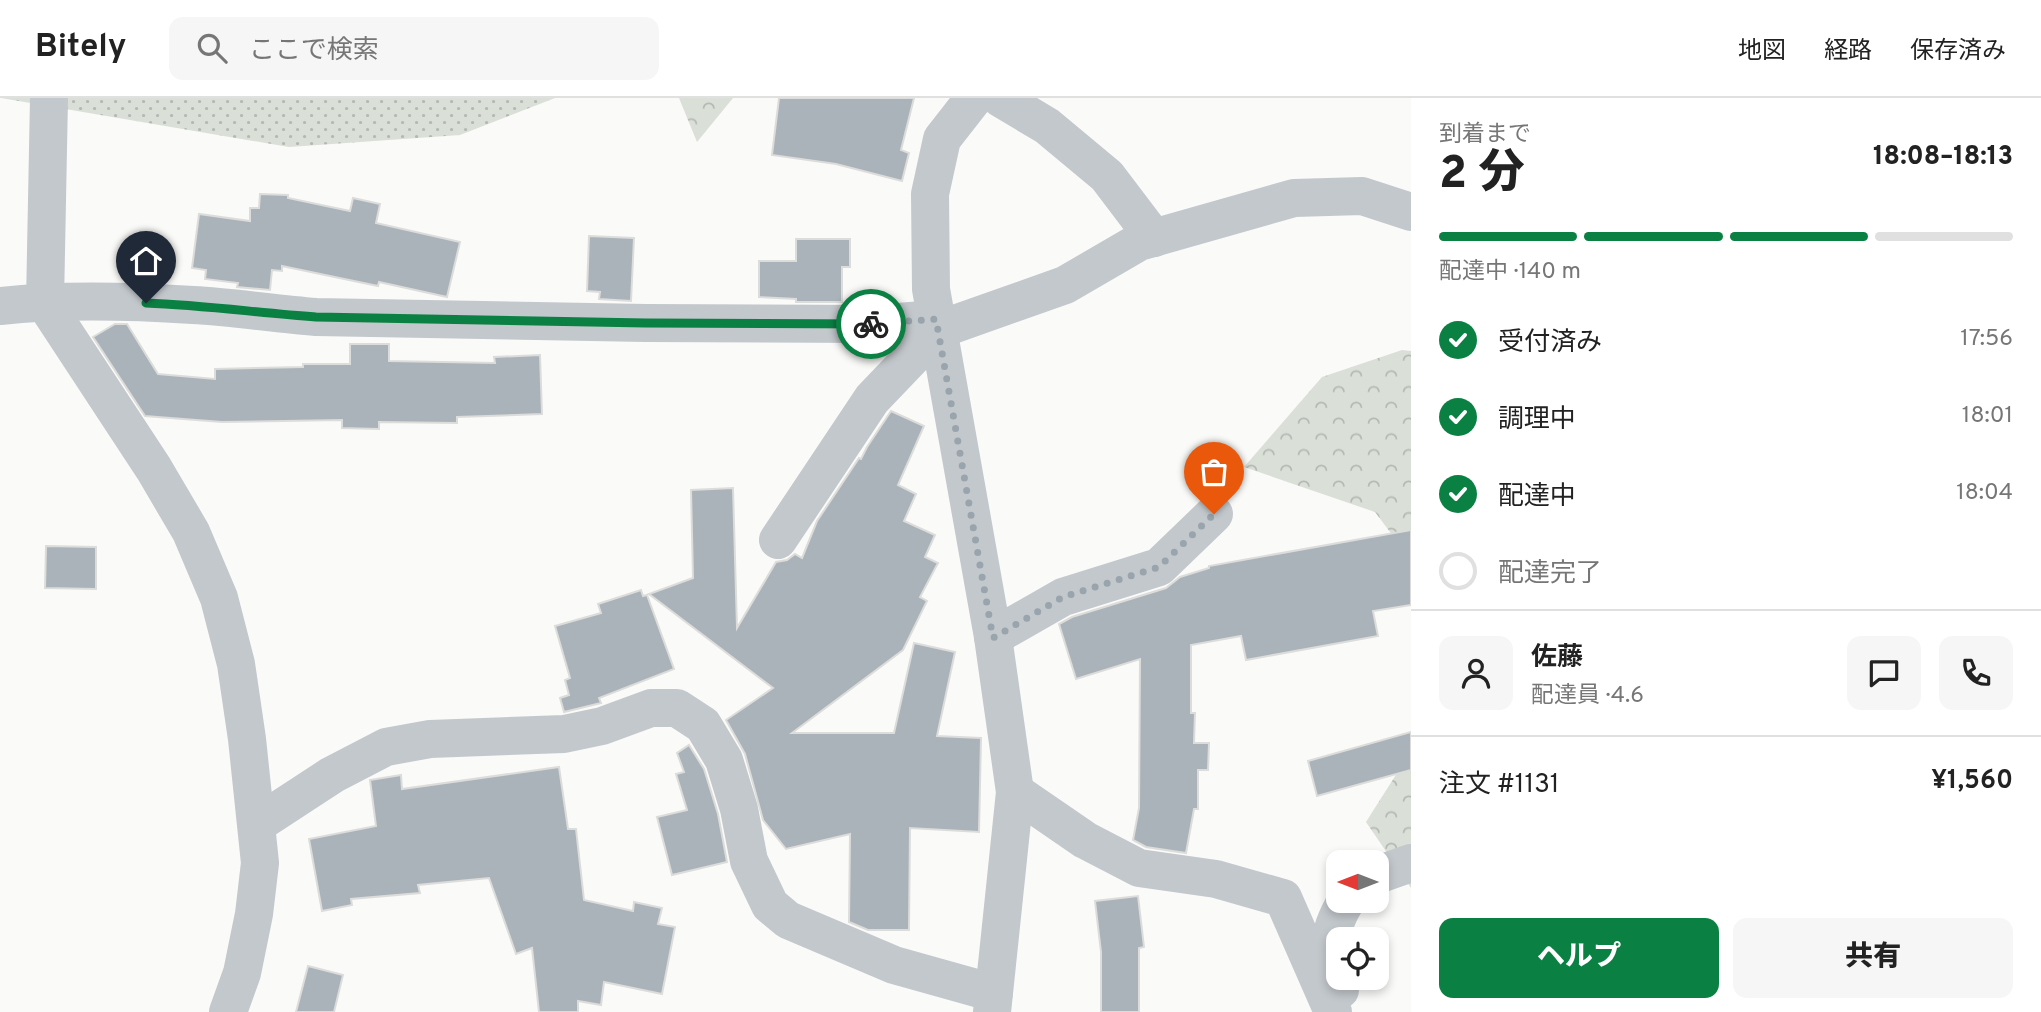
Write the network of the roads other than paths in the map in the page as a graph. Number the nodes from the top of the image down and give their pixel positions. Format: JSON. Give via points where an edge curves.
{"nodes":[{"id":1,"x":49,"y":98,"type":"edge"},
{"id":2,"x":974,"y":98,"type":"edge"},
{"id":3,"x":1000,"y":98,"type":"edge"},
{"id":4,"x":1411,"y":212,"type":"edge"},
{"id":5,"x":1154,"y":238,"type":"junction"},
{"id":6,"x":45,"y":303,"type":"junction"},
{"id":7,"x":0,"y":306,"type":"edge"},
{"id":8,"x":937,"y":325,"type":"junction"},
{"id":9,"x":1214,"y":514,"type":"dead end"},
{"id":10,"x":778,"y":541,"type":"dead end"},
{"id":11,"x":993,"y":638,"type":"junction"},
{"id":12,"x":1015,"y":792,"type":"junction"},
{"id":13,"x":257,"y":824,"type":"junction"},
{"id":14,"x":1411,"y":863,"type":"edge"},
{"id":15,"x":1390,"y":870,"type":"edge"},
{"id":16,"x":1338,"y":914,"type":"edge"},
{"id":17,"x":993,"y":1002,"type":"edge"},
{"id":18,"x":228,"y":1012,"type":"edge"},
{"id":19,"x":1332,"y":1012,"type":"edge"},
{"id":20,"x":1348,"y":1012,"type":"edge"}],
"edges":[{"from":1,"to":6,"type":"street"},
{"from":2,"to":8,"type":"street","via":[[943,139],[930,194],[931,289]]},
{"from":3,"to":5,"type":"street","via":[[1047,126],[1107,176]]},
{"from":4,"to":5,"type":"street","via":[[1362,197],[1294,198]]},
{"from":5,"to":8,"type":"street","via":[[1065,285]]},
{"from":6,"to":7,"type":"street"},
{"from":6,"to":8,"type":"street","via":[[195,305],[316,317]]},
{"from":6,"to":13,"type":"street","via":[[154,469],[191,532],[219,598],[236,664]]},
{"from":8,"to":10,"type":"street","via":[[872,399]]},
{"from":8,"to":11,"type":"street"},
{"from":9,"to":11,"type":"street","via":[[1159,567],[1063,597]]},
{"from":11,"to":12,"type":"street"},
{"from":12,"to":17,"type":"street"},
{"from":12,"to":19,"type":"street","via":[[1084,840],[1139,868],[1216,879],[1283,898]]},
{"from":13,"to":17,"type":"street","via":[[332,775],[386,747],[430,739],[564,734],[651,708],[677,708],[703,725],[724,760],[749,861],[770,905],[788,920]]},
{"from":13,"to":18,"type":"street","via":[[260,863],[254,914],[242,973]]},
{"from":14,"to":15,"type":"street"},
{"from":16,"to":20,"type":"street","via":[[1329,950]]}]}
